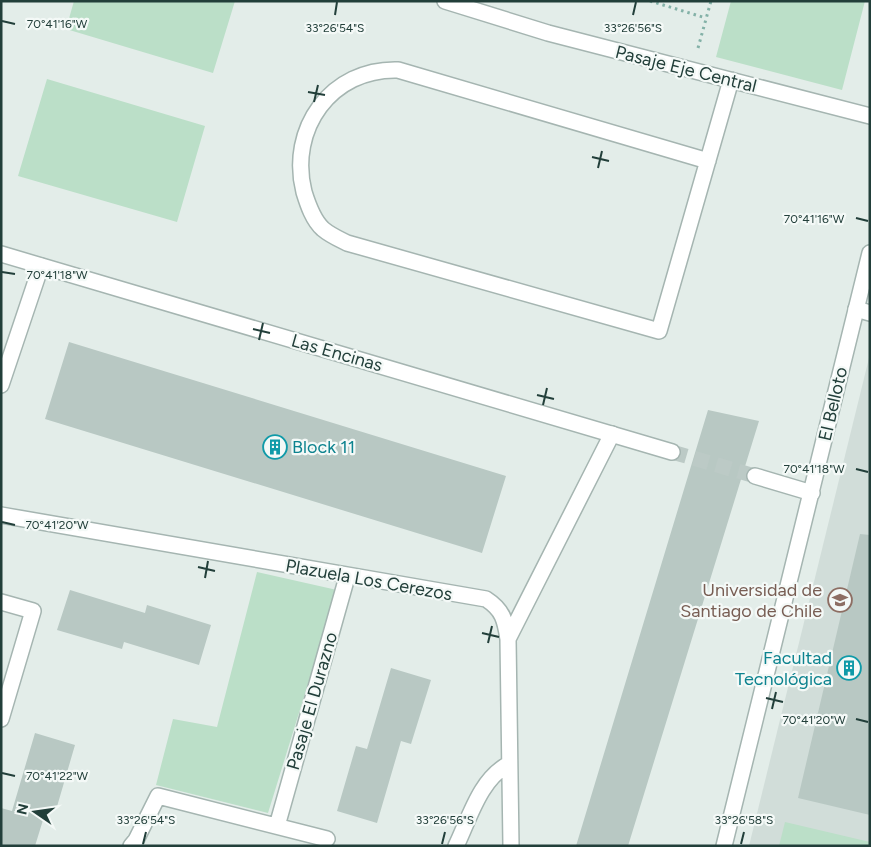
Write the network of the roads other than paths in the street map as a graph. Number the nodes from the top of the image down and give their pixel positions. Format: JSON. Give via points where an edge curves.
{"nodes":[{"id":1,"x":445,"y":1,"type":"edge"},
{"id":2,"x":731,"y":80,"type":"junction"},
{"id":3,"x":870,"y":116,"type":"edge"},
{"id":4,"x":708,"y":161,"type":"junction"},
{"id":5,"x":870,"y":253,"type":"edge"},
{"id":6,"x":1,"y":254,"type":"edge"},
{"id":7,"x":41,"y":266,"type":"junction"},
{"id":8,"x":863,"y":311,"type":"edge"},
{"id":9,"x":1,"y":385,"type":"edge"},
{"id":10,"x":612,"y":434,"type":"junction"},
{"id":11,"x":672,"y":452,"type":"tunnel mouth"},
{"id":12,"x":755,"y":476,"type":"tunnel mouth"},
{"id":13,"x":812,"y":493,"type":"junction"},
{"id":14,"x":1,"y":515,"type":"edge"},
{"id":15,"x":347,"y":576,"type":"junction"},
{"id":16,"x":1,"y":602,"type":"edge"},
{"id":17,"x":508,"y":639,"type":"junction"},
{"id":18,"x":1,"y":719,"type":"edge"},
{"id":19,"x":510,"y":764,"type":"junction"},
{"id":20,"x":277,"y":826,"type":"junction"},
{"id":21,"x":327,"y":839,"type":"dead end"},
{"id":22,"x":131,"y":846,"type":"edge"},
{"id":23,"x":456,"y":846,"type":"edge"},
{"id":24,"x":510,"y":846,"type":"edge"},
{"id":25,"x":724,"y":846,"type":"edge"}],
"edges":[{"from":1,"to":2,"type":"street","name":"Pasaje Eje Central","via":[[548,33]]},
{"from":2,"to":3,"type":"street","name":"Pasaje Eje Central"},
{"from":2,"to":4,"type":"street"},
{"from":4,"to":4,"type":"street","via":[[659,332],[347,243],[323,229],[308,206],[301,178],[302,145],[318,107],[338,86],[360,74],[380,69],[398,70]]},
{"from":5,"to":8,"type":"street","name":"El Belloto"},
{"from":6,"to":7,"type":"street","name":"Las Encinas"},
{"from":7,"to":9,"type":"street"},
{"from":7,"to":10,"type":"street","name":"Las Encinas"},
{"from":8,"to":13,"type":"street","name":"El Belloto"},
{"from":10,"to":11,"type":"street","name":"Las Encinas"},
{"from":10,"to":17,"type":"street"},
{"from":12,"to":13,"type":"street"},
{"from":13,"to":25,"type":"street","name":"El Belloto"},
{"from":14,"to":15,"type":"street","name":"Plazuela Los Cerezos"},
{"from":15,"to":17,"type":"street","name":"Plazuela Los Cerezos","via":[[486,599],[497,606],[505,618]]},
{"from":15,"to":20,"type":"street","name":"Pasaje El Durazno"},
{"from":16,"to":18,"type":"street","via":[[32,611]]},
{"from":17,"to":19,"type":"street","name":"Plazuela Los Cerezos"},
{"from":19,"to":23,"type":"street","via":[[500,769],[486,784]]},
{"from":19,"to":24,"type":"street","name":"Plazuela Los Cerezos"},
{"from":20,"to":21,"type":"street"},
{"from":20,"to":22,"type":"street","via":[[158,796]]}]}
